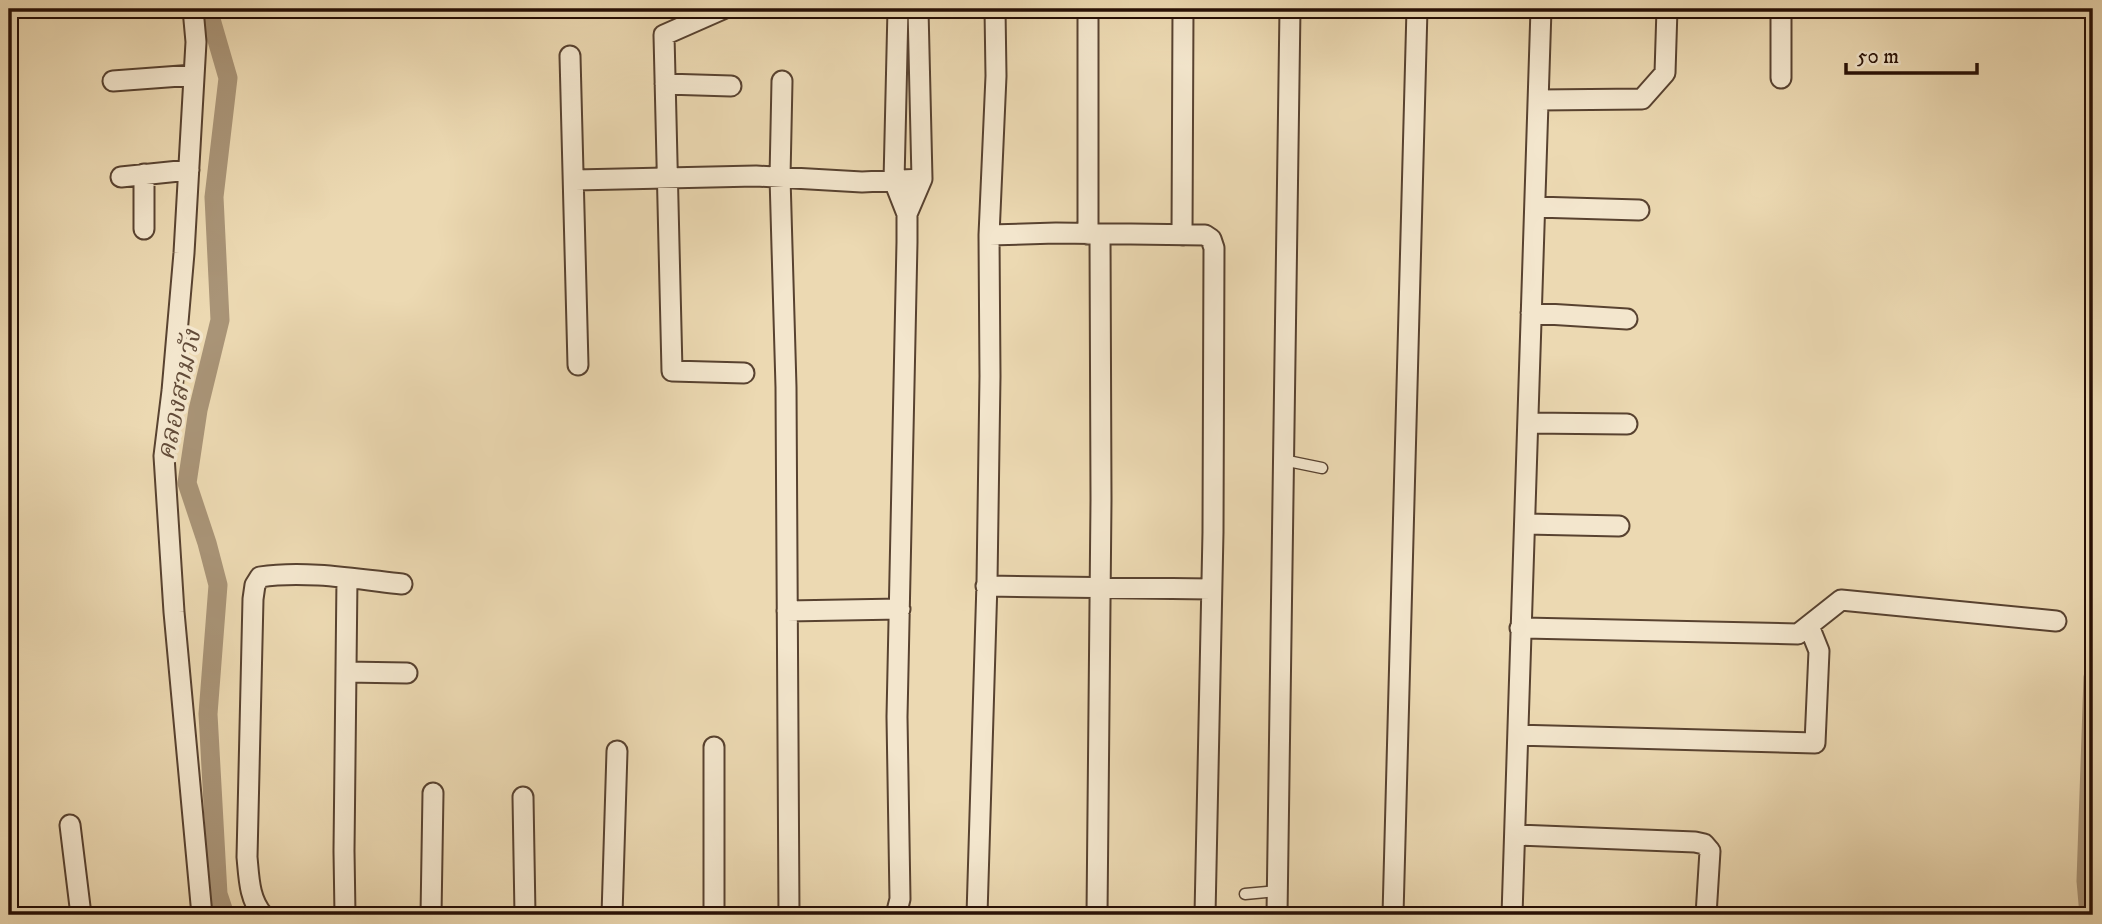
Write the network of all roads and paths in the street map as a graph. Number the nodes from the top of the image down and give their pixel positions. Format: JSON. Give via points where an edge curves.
{"nodes":[{"id":1,"x":193,"y":9,"type":"edge"},
{"id":2,"x":723,"y":9,"type":"edge"},
{"id":3,"x":898,"y":9,"type":"edge"},
{"id":4,"x":918,"y":9,"type":"edge"},
{"id":5,"x":995,"y":9,"type":"edge"},
{"id":6,"x":1088,"y":9,"type":"edge"},
{"id":7,"x":1183,"y":9,"type":"edge"},
{"id":8,"x":1290,"y":9,"type":"edge"},
{"id":9,"x":1417,"y":9,"type":"edge"},
{"id":10,"x":1541,"y":9,"type":"edge"},
{"id":11,"x":1667,"y":9,"type":"edge"},
{"id":12,"x":1781,"y":9,"type":"edge"},
{"id":13,"x":570,"y":56,"type":"dead end"},
{"id":14,"x":194,"y":75,"type":"junction"},
{"id":15,"x":1781,"y":78,"type":"dead end"},
{"id":16,"x":113,"y":81,"type":"dead end"},
{"id":17,"x":782,"y":81,"type":"dead end"},
{"id":18,"x":665,"y":84,"type":"junction"},
{"id":19,"x":730,"y":86,"type":"dead end"},
{"id":20,"x":1539,"y":100,"type":"junction"},
{"id":21,"x":189,"y":170,"type":"junction"},
{"id":22,"x":144,"y":174,"type":"junction"},
{"id":23,"x":121,"y":177,"type":"dead end"},
{"id":24,"x":780,"y":177,"type":"junction"},
{"id":25,"x":667,"y":179,"type":"junction"},
{"id":26,"x":922,"y":179,"type":"junction"},
{"id":27,"x":575,"y":180,"type":"junction"},
{"id":28,"x":894,"y":181,"type":"junction"},
{"id":29,"x":1535,"y":207,"type":"junction"},
{"id":30,"x":1639,"y":210,"type":"dead end"},
{"id":31,"x":907,"y":214,"type":"junction"},
{"id":32,"x":144,"y":229,"type":"dead end"},
{"id":33,"x":1094,"y":234,"type":"junction"},
{"id":34,"x":989,"y":235,"type":"junction"},
{"id":35,"x":1182,"y":235,"type":"junction"},
{"id":36,"x":1531,"y":313,"type":"junction"},
{"id":37,"x":1627,"y":319,"type":"dead end"},
{"id":38,"x":578,"y":365,"type":"dead end"},
{"id":39,"x":744,"y":373,"type":"dead end"},
{"id":40,"x":1528,"y":423,"type":"junction"},
{"id":41,"x":1628,"y":424,"type":"dead end"},
{"id":42,"x":1283,"y":460,"type":"junction"},
{"id":43,"x":1322,"y":468,"type":"dead end"},
{"id":44,"x":1526,"y":524,"type":"junction"},
{"id":45,"x":1619,"y":526,"type":"dead end"},
{"id":46,"x":347,"y":578,"type":"junction"},
{"id":47,"x":402,"y":584,"type":"dead end"},
{"id":48,"x":986,"y":586,"type":"junction"},
{"id":49,"x":1100,"y":587,"type":"junction"},
{"id":50,"x":1211,"y":589,"type":"junction"},
{"id":51,"x":900,"y":609,"type":"junction"},
{"id":52,"x":787,"y":611,"type":"junction"},
{"id":53,"x":2056,"y":621,"type":"dead end"},
{"id":54,"x":1809,"y":626,"type":"junction"},
{"id":55,"x":1520,"y":628,"type":"junction"},
{"id":56,"x":346,"y":672,"type":"junction"},
{"id":57,"x":407,"y":673,"type":"dead end"},
{"id":58,"x":1518,"y":735,"type":"junction"},
{"id":59,"x":714,"y":747,"type":"dead end"},
{"id":60,"x":617,"y":751,"type":"dead end"},
{"id":61,"x":433,"y":793,"type":"dead end"},
{"id":62,"x":523,"y":797,"type":"dead end"},
{"id":63,"x":70,"y":825,"type":"dead end"},
{"id":64,"x":1516,"y":835,"type":"junction"},
{"id":65,"x":1278,"y":891,"type":"junction"},
{"id":66,"x":1245,"y":894,"type":"dead end"},
{"id":67,"x":80,"y":915,"type":"edge"},
{"id":68,"x":202,"y":915,"type":"edge"},
{"id":69,"x":263,"y":915,"type":"edge"},
{"id":70,"x":345,"y":915,"type":"edge"},
{"id":71,"x":431,"y":915,"type":"edge"},
{"id":72,"x":525,"y":915,"type":"edge"},
{"id":73,"x":612,"y":915,"type":"edge"},
{"id":74,"x":714,"y":915,"type":"edge"},
{"id":75,"x":789,"y":915,"type":"edge"},
{"id":76,"x":896,"y":915,"type":"edge"},
{"id":77,"x":977,"y":915,"type":"edge"},
{"id":78,"x":1097,"y":915,"type":"edge"},
{"id":79,"x":1205,"y":915,"type":"edge"},
{"id":80,"x":1277,"y":915,"type":"edge"},
{"id":81,"x":1393,"y":915,"type":"edge"},
{"id":82,"x":1512,"y":915,"type":"edge"},
{"id":83,"x":1706,"y":915,"type":"edge"}],
"edges":[{"from":1,"to":14,"type":"street"},
{"from":2,"to":18,"type":"street","via":[[664,35]]},
{"from":3,"to":28,"type":"street"},
{"from":4,"to":26,"type":"street"},
{"from":5,"to":34,"type":"street"},
{"from":6,"to":33,"type":"street"},
{"from":7,"to":35,"type":"street"},
{"from":8,"to":42,"type":"street"},
{"from":9,"to":81,"type":"street"},
{"from":10,"to":20,"type":"street"},
{"from":11,"to":20,"type":"street","via":[[1665,73],[1642,99]]},
{"from":12,"to":15,"type":"street"},
{"from":13,"to":27,"type":"street"},
{"from":14,"to":16,"type":"street"},
{"from":14,"to":21,"type":"street"},
{"from":17,"to":24,"type":"street"},
{"from":18,"to":19,"type":"street"},
{"from":18,"to":25,"type":"street"},
{"from":20,"to":29,"type":"street"},
{"from":21,"to":22,"type":"street"},
{"from":21,"to":68,"type":"street","via":[[164,456]]},
{"from":22,"to":23,"type":"street"},
{"from":22,"to":32,"type":"street"},
{"from":24,"to":25,"type":"street"},
{"from":24,"to":28,"type":"street"},
{"from":24,"to":52,"type":"street"},
{"from":25,"to":27,"type":"street"},
{"from":25,"to":39,"type":"street","via":[[672,370]]},
{"from":26,"to":28,"type":"street"},
{"from":26,"to":31,"type":"street"},
{"from":27,"to":38,"type":"street"},
{"from":28,"to":31,"type":"street"},
{"from":29,"to":30,"type":"street"},
{"from":29,"to":36,"type":"street"},
{"from":31,"to":51,"type":"street"},
{"from":33,"to":34,"type":"street"},
{"from":33,"to":35,"type":"street"},
{"from":33,"to":49,"type":"street"},
{"from":34,"to":48,"type":"street"},
{"from":35,"to":50,"type":"street","via":[[1205,235],[1214,248]]},
{"from":36,"to":37,"type":"street"},
{"from":36,"to":40,"type":"street"},
{"from":40,"to":41,"type":"street"},
{"from":40,"to":44,"type":"street"},
{"from":42,"to":43,"type":"lane"},
{"from":42,"to":65,"type":"street"},
{"from":44,"to":45,"type":"street"},
{"from":44,"to":55,"type":"street"},
{"from":46,"to":47,"type":"street"},
{"from":46,"to":56,"type":"street"},
{"from":46,"to":69,"type":"street","via":[[274,575],[260,577],[255,585],[247,857],[250,889]]},
{"from":48,"to":49,"type":"street"},
{"from":48,"to":77,"type":"street"},
{"from":49,"to":50,"type":"street"},
{"from":49,"to":78,"type":"street"},
{"from":50,"to":79,"type":"street"},
{"from":51,"to":52,"type":"street"},
{"from":51,"to":76,"type":"street","via":[[900,899]]},
{"from":52,"to":75,"type":"street"},
{"from":53,"to":54,"type":"street","via":[[1841,600]]},
{"from":54,"to":55,"type":"street","via":[[1798,634]]},
{"from":54,"to":58,"type":"street","via":[[1819,651],[1815,743]]},
{"from":55,"to":58,"type":"street"},
{"from":56,"to":57,"type":"street"},
{"from":56,"to":70,"type":"street"},
{"from":58,"to":64,"type":"street"},
{"from":59,"to":74,"type":"street"},
{"from":60,"to":73,"type":"street"},
{"from":61,"to":71,"type":"street"},
{"from":62,"to":72,"type":"street"},
{"from":63,"to":67,"type":"street"},
{"from":64,"to":82,"type":"street"},
{"from":64,"to":83,"type":"street","via":[[1704,844],[1710,851]]},
{"from":65,"to":66,"type":"lane"},
{"from":65,"to":80,"type":"street"}]}
